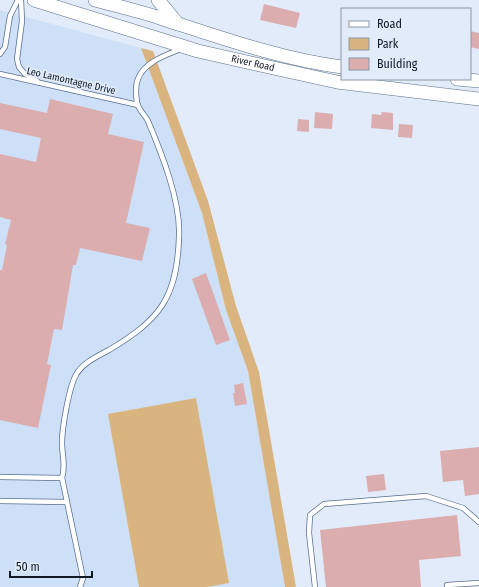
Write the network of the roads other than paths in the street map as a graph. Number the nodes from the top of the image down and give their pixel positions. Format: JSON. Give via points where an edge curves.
{"nodes":[{"id":1,"x":19,"y":0,"type":"edge"},
{"id":2,"x":34,"y":0,"type":"edge"},
{"id":3,"x":95,"y":0,"type":"edge"},
{"id":4,"x":158,"y":0,"type":"edge"},
{"id":5,"x":178,"y":24,"type":"junction"},
{"id":6,"x":186,"y":48,"type":"junction"},
{"id":7,"x":0,"y":54,"type":"edge"},
{"id":8,"x":341,"y":67,"type":"edge"},
{"id":9,"x":0,"y":74,"type":"edge"},
{"id":10,"x":468,"y":80,"type":"edge"},
{"id":11,"x":479,"y":81,"type":"edge"},
{"id":12,"x":40,"y":83,"type":"junction"},
{"id":13,"x":479,"y":99,"type":"edge"},
{"id":14,"x":138,"y":105,"type":"junction"},
{"id":15,"x":0,"y":477,"type":"edge"},
{"id":16,"x":62,"y":478,"type":"junction"},
{"id":17,"x":0,"y":502,"type":"edge"},
{"id":18,"x":67,"y":502,"type":"junction"},
{"id":19,"x":479,"y":522,"type":"edge"},
{"id":20,"x":479,"y":583,"type":"edge"},
{"id":21,"x":80,"y":587,"type":"edge"},
{"id":22,"x":315,"y":587,"type":"edge"},
{"id":23,"x":447,"y":587,"type":"edge"}],
"edges":[{"from":1,"to":7,"type":"lane","via":[[10,16],[5,47]]},
{"from":1,"to":12,"type":"lane","via":[[22,21],[16,58],[26,74]]},
{"from":2,"to":6,"type":"main road","name":"River Road"},
{"from":3,"to":5,"type":"main road","name":"River Road"},
{"from":4,"to":5,"type":"main road"},
{"from":5,"to":8,"type":"main road","name":"River Road","via":[[221,38],[320,64]]},
{"from":6,"to":13,"type":"main road","name":"River Road","via":[[337,82]]},
{"from":6,"to":14,"type":"lane","via":[[154,61],[141,74],[136,95]]},
{"from":9,"to":12,"type":"lane","name":"Leo Lamontagne Drive"},
{"from":10,"to":11,"type":"main road"},
{"from":12,"to":14,"type":"lane","name":"Leo Lamontagne Drive"},
{"from":14,"to":16,"type":"lane","via":[[147,120],[179,211],[178,259],[173,286],[165,303],[154,317],[128,339],[83,366],[76,375],[63,424],[65,470]]},
{"from":15,"to":16,"type":"lane"},
{"from":16,"to":18,"type":"lane"},
{"from":17,"to":18,"type":"lane"},
{"from":18,"to":21,"type":"lane","via":[[83,578]]},
{"from":19,"to":22,"type":"lane","via":[[464,508],[426,496],[324,504],[310,515],[309,533]]},
{"from":20,"to":23,"type":"lane"}]}
